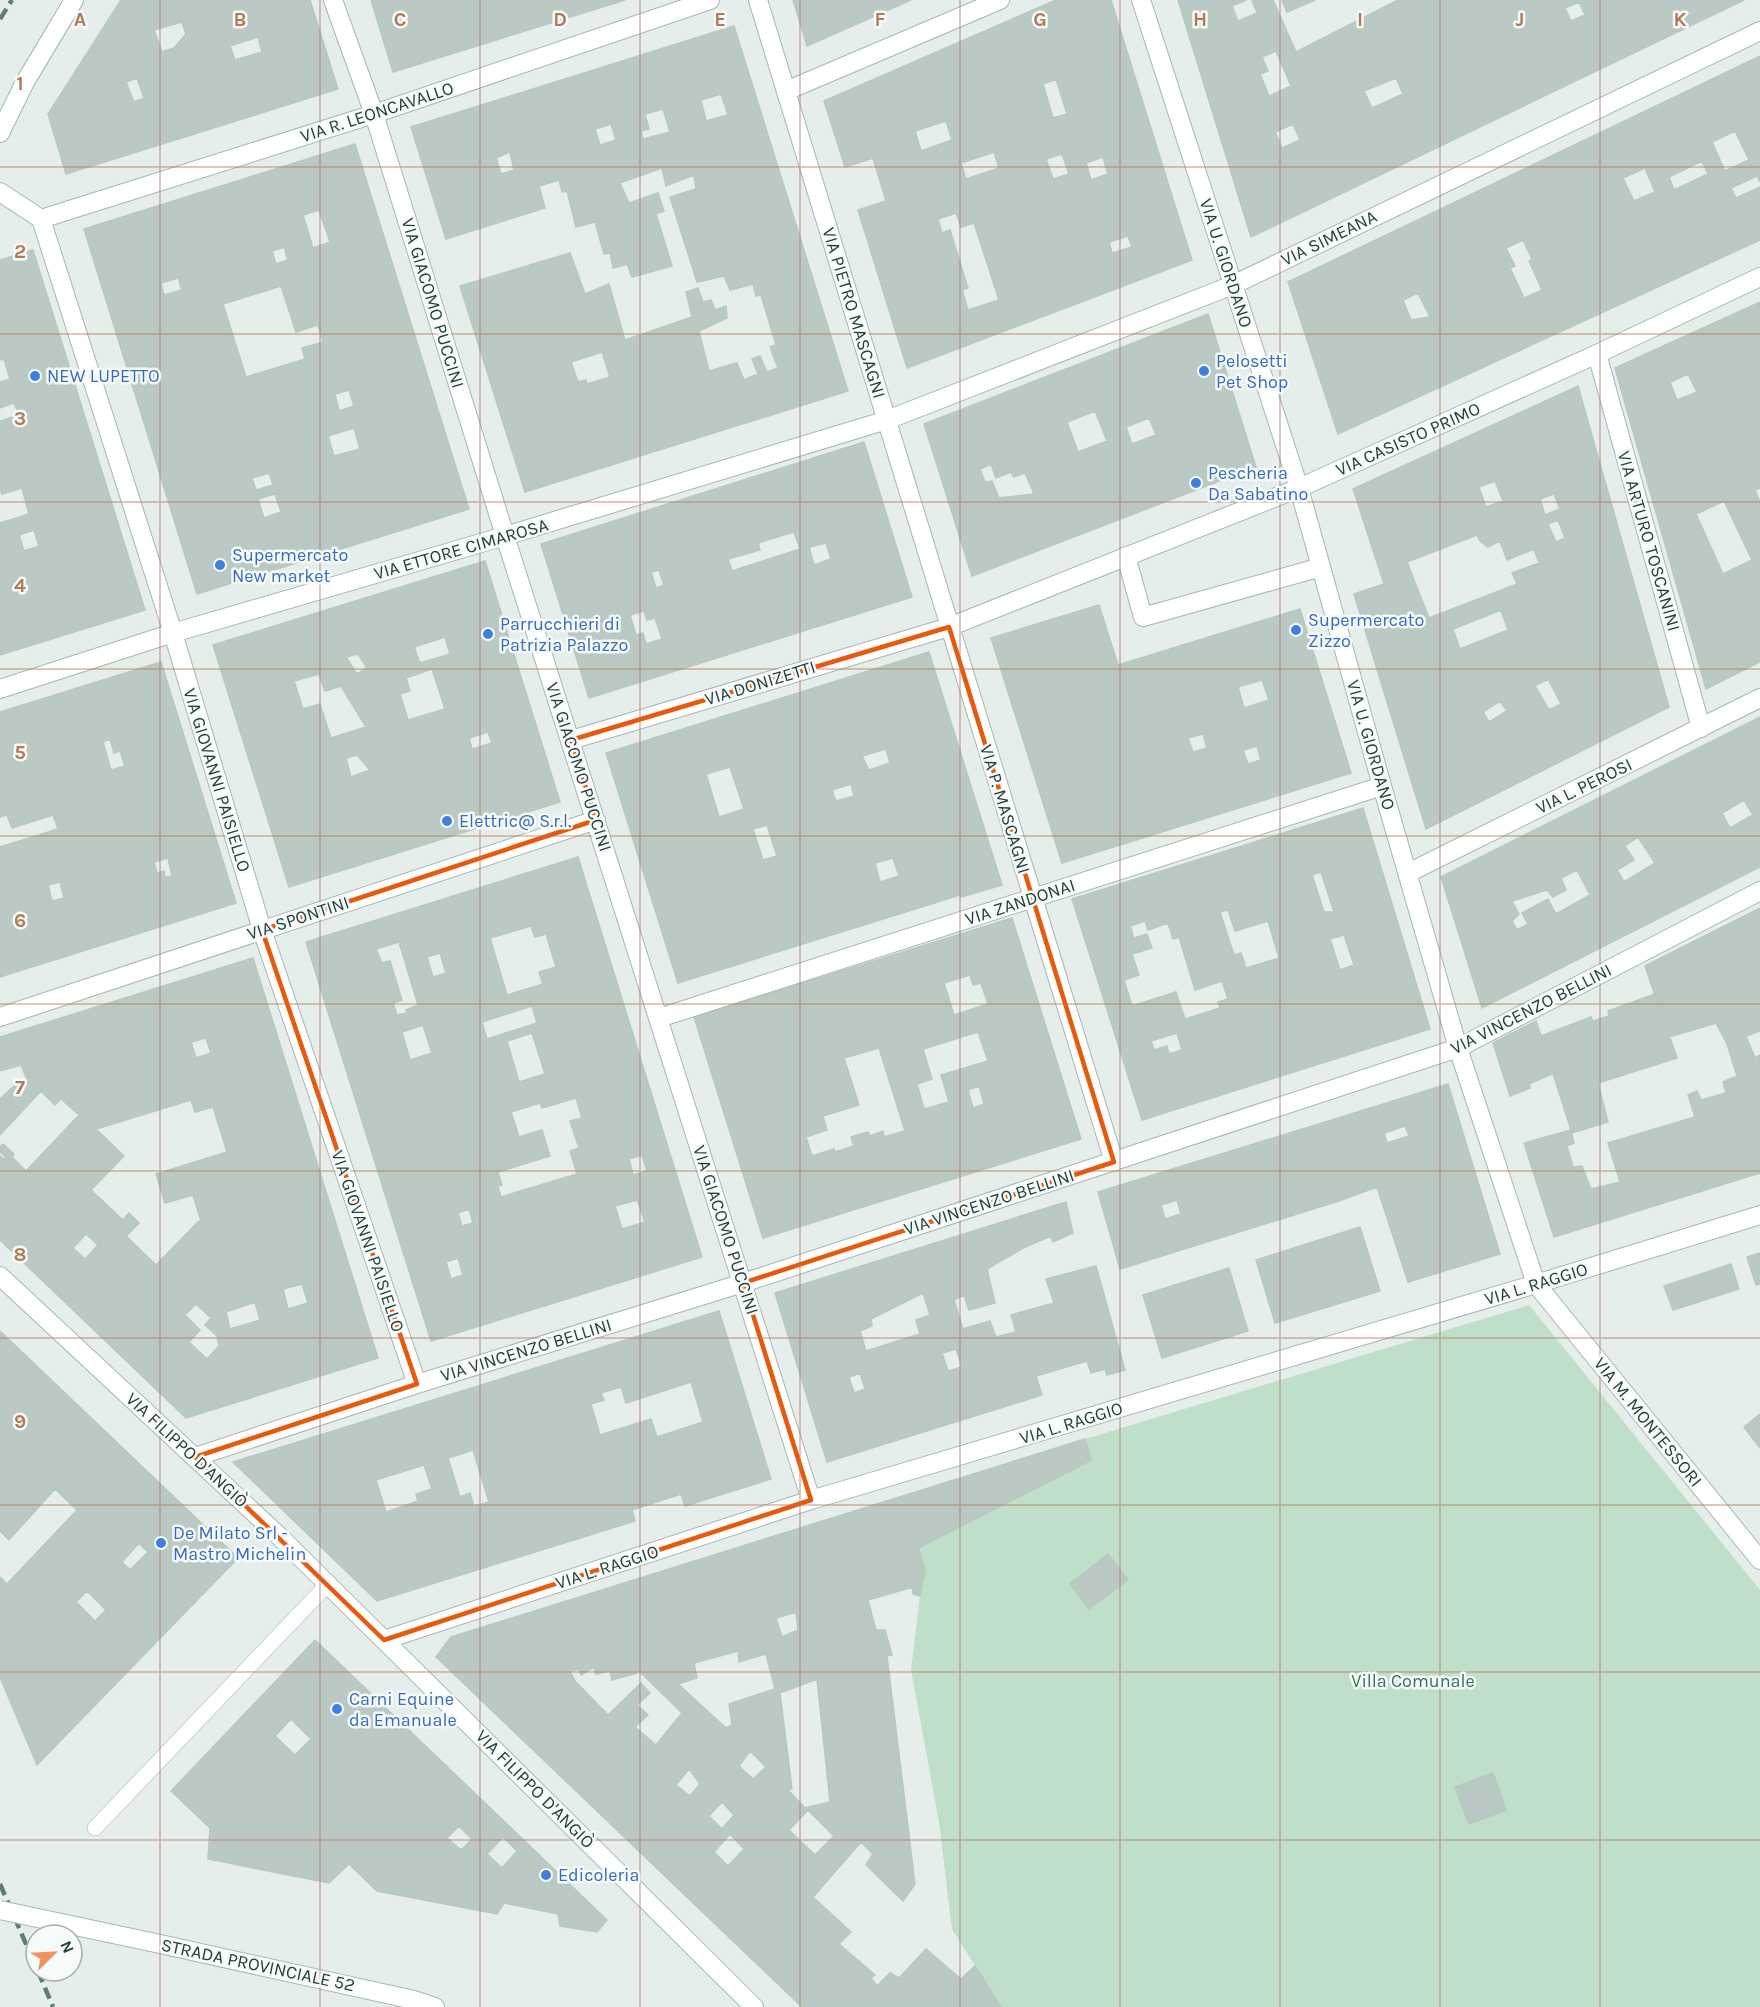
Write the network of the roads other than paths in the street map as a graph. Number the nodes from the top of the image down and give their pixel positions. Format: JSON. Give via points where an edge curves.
{"nodes":[{"id":1,"x":75,"y":0,"type":"edge"},
{"id":2,"x":333,"y":0,"type":"edge"},
{"id":3,"x":710,"y":0,"type":"edge"},
{"id":4,"x":758,"y":0,"type":"edge"},
{"id":5,"x":1000,"y":0,"type":"edge"},
{"id":6,"x":1141,"y":0,"type":"edge"},
{"id":7,"x":1760,"y":31,"type":"edge"},
{"id":8,"x":786,"y":91,"type":"junction"},
{"id":9,"x":374,"y":114,"type":"junction"},
{"id":10,"x":0,"y":133,"type":"edge"},
{"id":11,"x":0,"y":192,"type":"edge"},
{"id":12,"x":41,"y":219,"type":"junction"},
{"id":13,"x":1760,"y":277,"type":"edge"},
{"id":14,"x":1233,"y":285,"type":"junction"},
{"id":15,"x":1597,"y":354,"type":"junction"},
{"id":16,"x":887,"y":420,"type":"junction"},
{"id":17,"x":1299,"y":488,"type":"junction"},
{"id":18,"x":505,"y":536,"type":"junction"},
{"id":19,"x":1126,"y":556,"type":"junction"},
{"id":20,"x":1321,"y":567,"type":"junction"},
{"id":21,"x":949,"y":627,"type":"junction"},
{"id":22,"x":173,"y":633,"type":"junction"},
{"id":23,"x":0,"y":689,"type":"edge"},
{"id":24,"x":1760,"y":698,"type":"edge"},
{"id":25,"x":1701,"y":728,"type":"junction"},
{"id":26,"x":571,"y":740,"type":"junction"},
{"id":27,"x":1382,"y":786,"type":"junction"},
{"id":28,"x":596,"y":820,"type":"junction"},
{"id":29,"x":1408,"y":873,"type":"junction"},
{"id":30,"x":1760,"y":891,"type":"edge"},
{"id":31,"x":1032,"y":898,"type":"junction"},
{"id":32,"x":262,"y":930,"type":"junction"},
{"id":33,"x":0,"y":1017,"type":"edge"},
{"id":34,"x":659,"y":1018,"type":"junction"},
{"id":35,"x":1458,"y":1048,"type":"junction"},
{"id":36,"x":1114,"y":1162,"type":"junction"},
{"id":37,"x":1760,"y":1215,"type":"edge"},
{"id":38,"x":0,"y":1276,"type":"edge"},
{"id":39,"x":743,"y":1282,"type":"junction"},
{"id":40,"x":1536,"y":1284,"type":"junction"},
{"id":41,"x":417,"y":1384,"type":"junction"},
{"id":42,"x":195,"y":1457,"type":"junction"},
{"id":43,"x":812,"y":1500,"type":"junction"},
{"id":44,"x":1760,"y":1560,"type":"edge"},
{"id":45,"x":328,"y":1584,"type":"junction"},
{"id":46,"x":384,"y":1640,"type":"junction"},
{"id":47,"x":95,"y":1828,"type":"dead end"},
{"id":48,"x":0,"y":1910,"type":"edge"},
{"id":49,"x":435,"y":2007,"type":"edge"},
{"id":50,"x":754,"y":2007,"type":"edge"}],
"edges":[{"from":1,"to":10,"type":"street","via":[[25,82]]},
{"from":2,"to":9,"type":"street","name":"VIA GIACOMO PUCCINI"},
{"from":3,"to":9,"type":"street","name":"VIA R. LEONCAVALLO"},
{"from":4,"to":8,"type":"street","name":"VIA PIETRO MASCAGNI"},
{"from":5,"to":8,"type":"street"},
{"from":6,"to":14,"type":"street","name":"VIA U. GIORDANO"},
{"from":7,"to":14,"type":"street","name":"VIA SIMEANA"},
{"from":8,"to":16,"type":"street","name":"VIA PIETRO MASCAGNI"},
{"from":9,"to":12,"type":"street","name":"VIA R. LEONCAVALLO"},
{"from":9,"to":18,"type":"street","name":"VIA GIACOMO PUCCINI"},
{"from":11,"to":12,"type":"street"},
{"from":12,"to":22,"type":"street","name":"VIA GIOVANNI PAISIELLO"},
{"from":13,"to":15,"type":"street","name":"VIA CASISTO PRIMO"},
{"from":14,"to":16,"type":"street","name":"VIA SIMEANA"},
{"from":14,"to":17,"type":"street","name":"VIA U. GIORDANO"},
{"from":15,"to":17,"type":"street","name":"VIA CASISTO PRIMO"},
{"from":15,"to":25,"type":"street","name":"VIA ARTURO TOSCANINI"},
{"from":16,"to":18,"type":"street","name":"VIA ETTORE CIMAROSA"},
{"from":16,"to":21,"type":"street","name":"VIA PIETRO MASCAGNI"},
{"from":17,"to":19,"type":"street","name":"VIA CASISTO PRIMO"},
{"from":17,"to":20,"type":"street","name":"VIA U. GIORDANO"},
{"from":18,"to":22,"type":"street","name":"VIA ETTORE CIMAROSA"},
{"from":18,"to":26,"type":"street","name":"VIA GIACOMO PUCCINI"},
{"from":19,"to":20,"type":"street","via":[[1143,617]]},
{"from":19,"to":21,"type":"street","name":"VIA CASISTO PRIMO"},
{"from":20,"to":27,"type":"street","name":"VIA U. GIORDANO"},
{"from":21,"to":26,"type":"street","name":"VIA DONIZETTI"},
{"from":21,"to":31,"type":"street","name":"VIA P. MASCAGNI"},
{"from":22,"to":23,"type":"street","name":"VIA ETTORE CIMAROSA"},
{"from":22,"to":32,"type":"street","name":"VIA GIOVANNI PAISIELLO"},
{"from":24,"to":25,"type":"street","name":"VIA L. PEROSI"},
{"from":25,"to":29,"type":"street","name":"VIA L. PEROSI"},
{"from":26,"to":28,"type":"street","name":"VIA GIACOMO PUCCINI"},
{"from":27,"to":29,"type":"street","name":"VIA U. GIORDANO"},
{"from":27,"to":31,"type":"street","name":"VIA ZANDONAI"},
{"from":28,"to":32,"type":"street","name":"VIA SPONTINI"},
{"from":28,"to":34,"type":"street","name":"VIA GIACOMO PUCCINI"},
{"from":29,"to":35,"type":"street","name":"VIA U. GIORDANO"},
{"from":30,"to":35,"type":"street","name":"VIA VINCENZO BELLINI"},
{"from":31,"to":34,"type":"street","name":"VIA ZANDONAI"},
{"from":31,"to":36,"type":"street","name":"VIA P. MASCAGNI"},
{"from":32,"to":33,"type":"street","name":"VIA SPONTINI"},
{"from":32,"to":41,"type":"street","name":"VIA GIOVANNI PAISIELLO"},
{"from":34,"to":39,"type":"street","name":"VIA GIACOMO PUCCINI"},
{"from":35,"to":36,"type":"street","name":"VIA VINCENZO BELLINI"},
{"from":35,"to":40,"type":"street","name":"VIA U. GIORDANO"},
{"from":36,"to":39,"type":"street","name":"VIA VINCENZO BELLINI"},
{"from":37,"to":40,"type":"street","name":"VIA L. RAGGIO"},
{"from":38,"to":42,"type":"street","name":"VIA FILIPPO D'ANGIÒ"},
{"from":39,"to":41,"type":"street","name":"VIA VINCENZO BELLINI"},
{"from":39,"to":43,"type":"street","name":"VIA GIACOMO PUCCINI"},
{"from":40,"to":43,"type":"street","name":"VIA L. RAGGIO"},
{"from":40,"to":44,"type":"street","name":"VIA M. MONTESSORI"},
{"from":41,"to":42,"type":"street","name":"VIA VINCENZO BELLINI"},
{"from":42,"to":45,"type":"street","name":"VIA FILIPPO D'ANGIÒ"},
{"from":43,"to":46,"type":"street","name":"VIA L. RAGGIO"},
{"from":45,"to":46,"type":"street","name":"VIA FILIPPO D'ANGIÒ"},
{"from":45,"to":47,"type":"lane"},
{"from":46,"to":50,"type":"street","name":"VIA FILIPPO D'ANGIÒ"},
{"from":48,"to":49,"type":"street","name":"STRADA PROVINCIALE 52","bridge":true}]}
